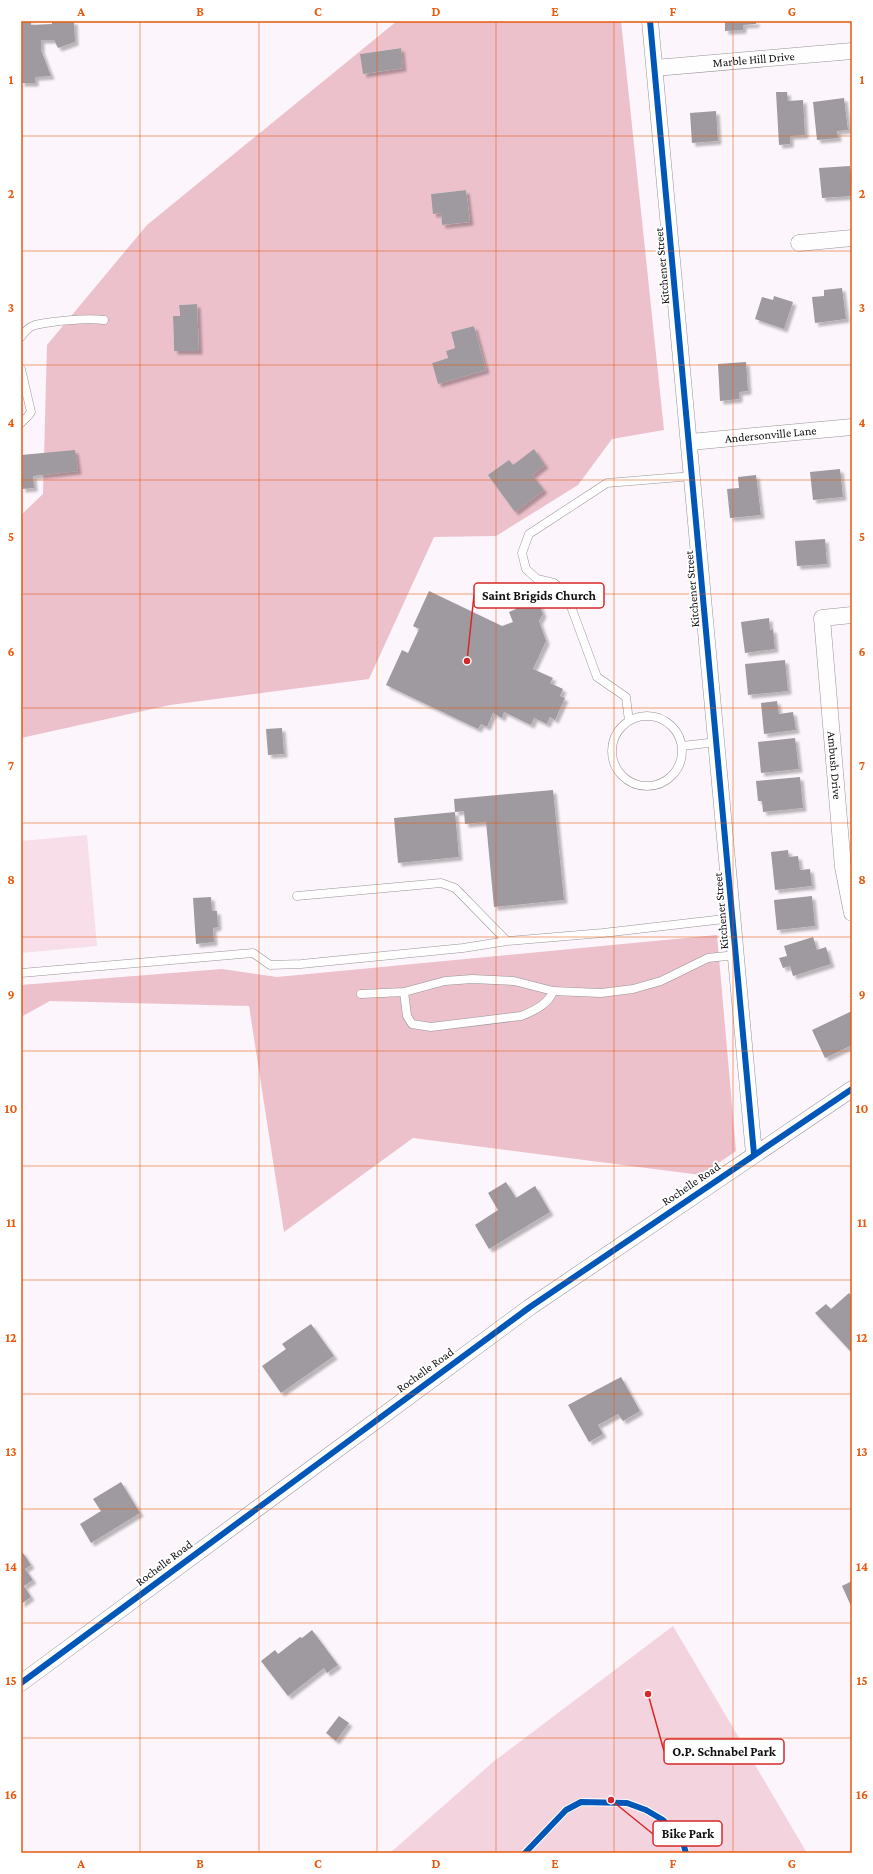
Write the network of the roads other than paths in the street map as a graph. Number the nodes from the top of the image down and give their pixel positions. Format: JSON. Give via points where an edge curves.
{"nodes":[{"id":1,"x":650,"y":21,"type":"edge"},
{"id":2,"x":852,"y":51,"type":"edge"},
{"id":3,"x":655,"y":68,"type":"junction"},
{"id":4,"x":852,"y":238,"type":"edge"},
{"id":5,"x":799,"y":243,"type":"dead end"},
{"id":6,"x":104,"y":320,"type":"dead end"},
{"id":7,"x":21,"y":337,"type":"edge"},
{"id":8,"x":21,"y":369,"type":"edge"},
{"id":9,"x":21,"y":423,"type":"edge"},
{"id":10,"x":852,"y":427,"type":"edge"},
{"id":11,"x":690,"y":442,"type":"junction"},
{"id":12,"x":693,"y":476,"type":"junction"},
{"id":13,"x":852,"y":615,"type":"edge"},
{"id":14,"x":628,"y":720,"type":"junction"},
{"id":15,"x":717,"y":742,"type":"junction"},
{"id":16,"x":682,"y":746,"type":"junction"},
{"id":17,"x":297,"y":896,"type":"dead end"},
{"id":18,"x":852,"y":913,"type":"edge"},
{"id":19,"x":733,"y":918,"type":"junction"},
{"id":20,"x":507,"y":941,"type":"junction"},
{"id":21,"x":736,"y":955,"type":"junction"},
{"id":22,"x":21,"y":973,"type":"edge"},
{"id":23,"x":553,"y":991,"type":"junction"},
{"id":24,"x":404,"y":992,"type":"junction"},
{"id":25,"x":361,"y":994,"type":"dead end"},
{"id":26,"x":851,"y":1093,"type":"edge"},
{"id":27,"x":754,"y":1154,"type":"junction"},
{"id":28,"x":21,"y":1683,"type":"edge"}],
"edges":[{"from":1,"to":3,"type":"street","name":"Kitchener Street"},
{"from":2,"to":3,"type":"street","name":"Marble Hill Drive"},
{"from":3,"to":11,"type":"street","name":"Kitchener Street"},
{"from":4,"to":5,"type":"street"},
{"from":6,"to":7,"type":"lane","via":[[92,319],[34,326],[23,332]]},
{"from":8,"to":9,"type":"lane","via":[[30,412]]},
{"from":10,"to":11,"type":"street","name":"Andersonville Lane"},
{"from":11,"to":12,"type":"street","name":"Kitchener Street"},
{"from":12,"to":14,"type":"lane","via":[[607,483],[528,534],[522,553],[526,569],[536,579],[554,583],[566,593],[597,677],[626,697]]},
{"from":12,"to":15,"type":"street","name":"Kitchener Street"},
{"from":13,"to":18,"type":"street","name":"Ambush Drive","via":[[822,618],[843,867]]},
{"from":14,"to":16,"type":"lane","via":[[656,716],[668,722],[677,732]]},
{"from":14,"to":16,"type":"lane","via":[[618,730],[613,743],[613,757],[618,770],[627,780],[650,786],[669,778],[680,763]]},
{"from":15,"to":16,"type":"lane"},
{"from":15,"to":19,"type":"street","name":"Kitchener Street"},
{"from":17,"to":20,"type":"lane","via":[[441,883],[455,888]]},
{"from":19,"to":20,"type":"lane"},
{"from":19,"to":21,"type":"street","name":"Kitchener Street"},
{"from":20,"to":22,"type":"lane","via":[[463,948],[301,964],[270,965],[253,953]]},
{"from":21,"to":23,"type":"lane","via":[[708,958],[661,980],[633,989],[601,993]]},
{"from":21,"to":27,"type":"street","name":"Kitchener Street"},
{"from":23,"to":24,"type":"lane","via":[[514,981],[472,979],[445,980]]},
{"from":23,"to":24,"type":"lane","via":[[551,999],[521,1016],[431,1028],[412,1024],[407,1016]]},
{"from":24,"to":25,"type":"lane"},
{"from":26,"to":27,"type":"street","name":"Rochelle Road"},
{"from":27,"to":28,"type":"street","name":"Rochelle Road","via":[[530,1306]]}]}
